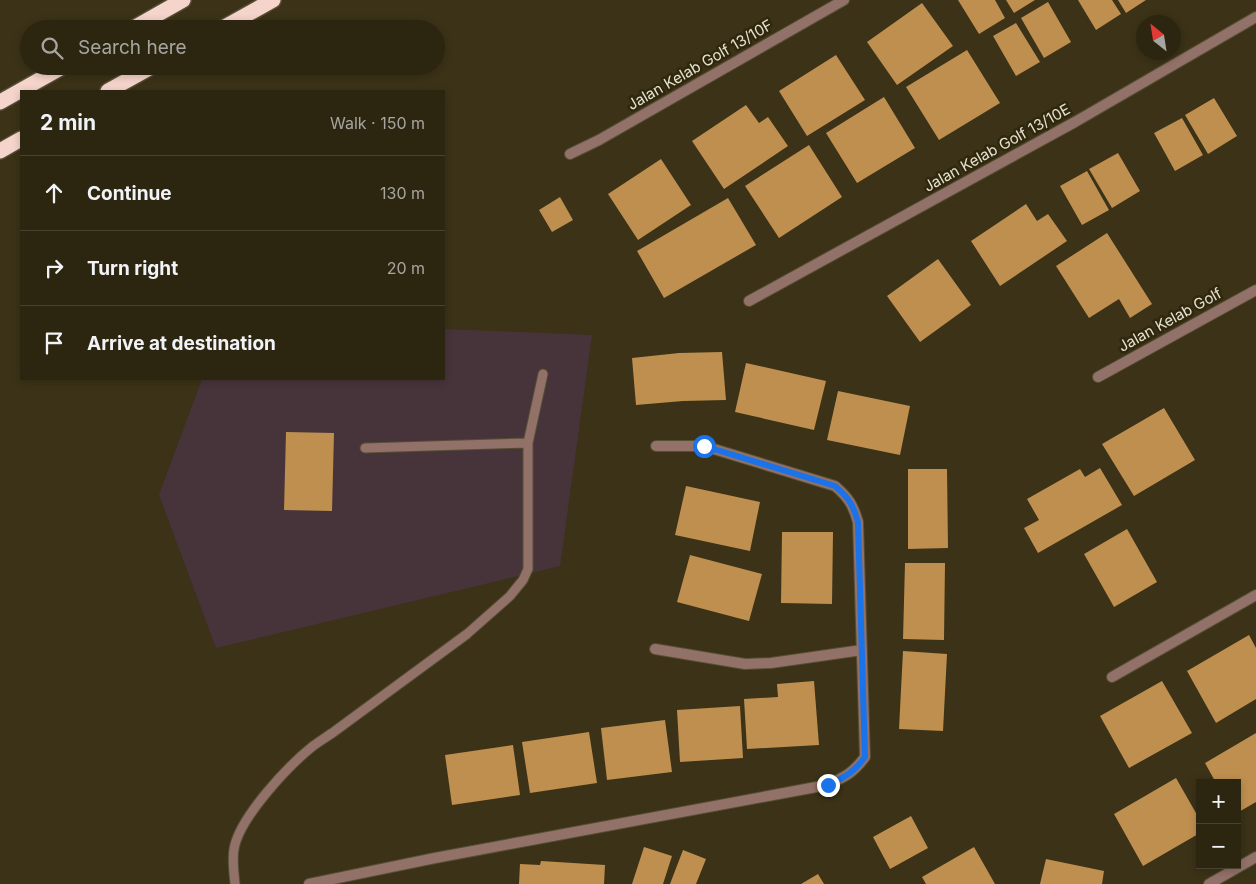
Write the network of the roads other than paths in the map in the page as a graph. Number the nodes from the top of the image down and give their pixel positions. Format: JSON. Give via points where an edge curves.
{"nodes":[{"id":1,"x":183,"y":0,"type":"edge"},
{"id":2,"x":274,"y":0,"type":"edge"},
{"id":3,"x":844,"y":0,"type":"edge"},
{"id":4,"x":1256,"y":17,"type":"edge"},
{"id":5,"x":148,"y":20,"type":"edge"},
{"id":6,"x":237,"y":20,"type":"edge"},
{"id":7,"x":48,"y":75,"type":"edge"},
{"id":8,"x":137,"y":75,"type":"edge"},
{"id":9,"x":21,"y":90,"type":"edge"},
{"id":10,"x":110,"y":90,"type":"edge"},
{"id":11,"x":20,"y":91,"type":"edge"},
{"id":12,"x":0,"y":102,"type":"edge"},
{"id":13,"x":20,"y":140,"type":"edge"},
{"id":14,"x":0,"y":151,"type":"edge"},
{"id":15,"x":570,"y":154,"type":"dead end"},
{"id":16,"x":1256,"y":290,"type":"edge"},
{"id":17,"x":750,"y":301,"type":"dead end"},
{"id":18,"x":542,"y":374,"type":"dead end"},
{"id":19,"x":1098,"y":377,"type":"dead end"},
{"id":20,"x":528,"y":443,"type":"junction"},
{"id":21,"x":656,"y":446,"type":"dead end"},
{"id":22,"x":365,"y":448,"type":"dead end"},
{"id":23,"x":1256,"y":596,"type":"edge"},
{"id":24,"x":654,"y":649,"type":"dead end"},
{"id":25,"x":862,"y":650,"type":"junction"},
{"id":26,"x":1112,"y":677,"type":"dead end"},
{"id":27,"x":1256,"y":857,"type":"edge"},
{"id":28,"x":235,"y":884,"type":"edge"},
{"id":29,"x":310,"y":884,"type":"edge"},
{"id":30,"x":1209,"y":884,"type":"edge"}],
"edges":[{"from":1,"to":5,"type":"highway"},
{"from":2,"to":6,"type":"highway"},
{"from":3,"to":15,"type":"street","name":"Jalan Kelab Golf 13/10F"},
{"from":4,"to":17,"type":"street","name":"Jalan Kelab Golf 13/10E"},
{"from":7,"to":9,"type":"highway"},
{"from":8,"to":10,"type":"highway"},
{"from":11,"to":12,"type":"highway"},
{"from":13,"to":14,"type":"highway"},
{"from":16,"to":19,"type":"street","name":"Jalan Kelab Golf"},
{"from":18,"to":20,"type":"lane"},
{"from":20,"to":22,"type":"lane"},
{"from":20,"to":28,"type":"lane","via":[[528,569],[523,580],[467,634],[314,745],[286,770],[241,829],[234,849]]},
{"from":21,"to":25,"type":"street","via":[[704,446],[835,486],[846,495],[858,522]]},
{"from":23,"to":26,"type":"street"},
{"from":24,"to":25,"type":"street","via":[[746,664]]},
{"from":25,"to":29,"type":"street","via":[[865,757],[857,768],[828,785]]},
{"from":27,"to":30,"type":"street"}]}
